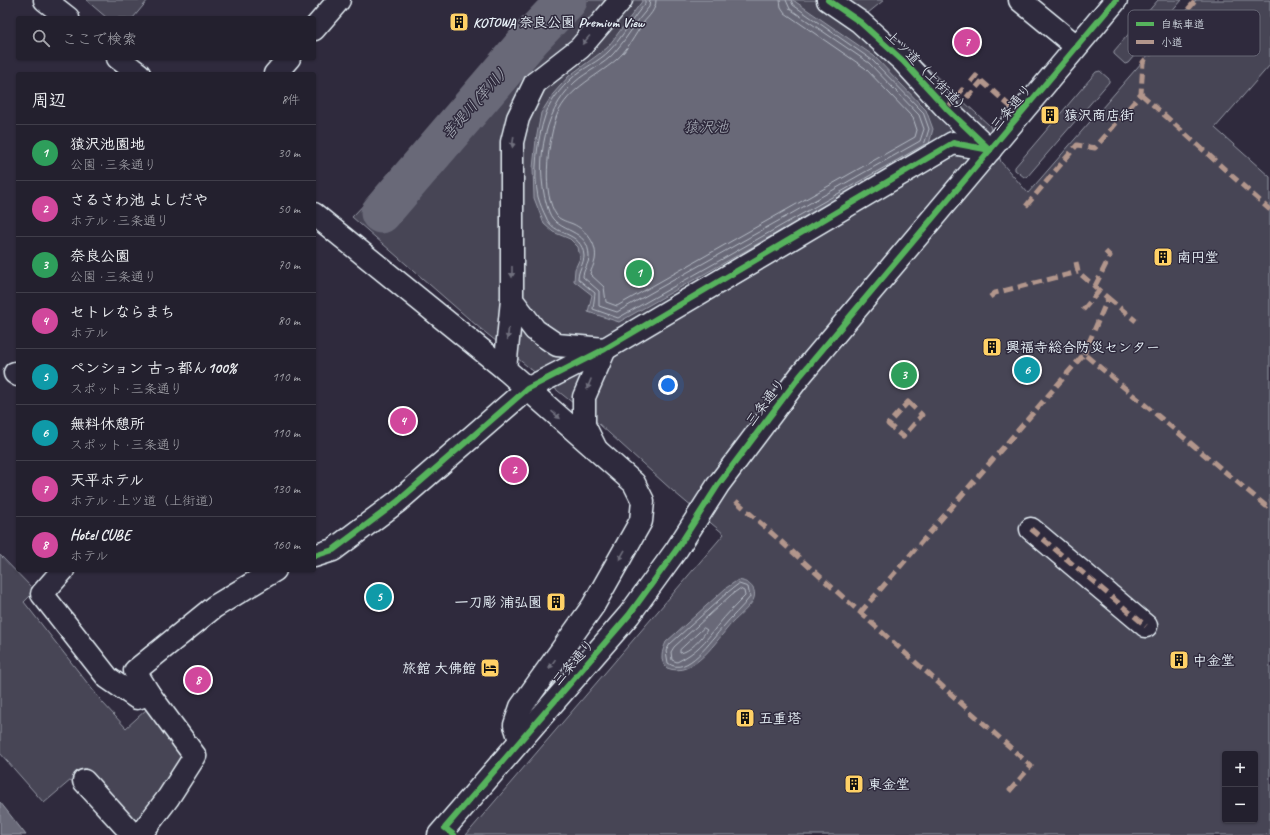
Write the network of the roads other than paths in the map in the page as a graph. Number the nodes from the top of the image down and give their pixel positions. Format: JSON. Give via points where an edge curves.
{"nodes":[{"id":1,"x":45,"y":0,"type":"edge"},
{"id":2,"x":339,"y":0,"type":"edge"},
{"id":3,"x":621,"y":0,"type":"edge"},
{"id":4,"x":828,"y":0,"type":"edge"},
{"id":5,"x":1020,"y":0,"type":"edge"},
{"id":6,"x":1116,"y":0,"type":"edge"},
{"id":7,"x":65,"y":16,"type":"edge"},
{"id":8,"x":316,"y":27,"type":"edge"},
{"id":9,"x":1076,"y":46,"type":"junction"},
{"id":10,"x":121,"y":60,"type":"edge"},
{"id":11,"x":287,"y":60,"type":"edge"},
{"id":12,"x":136,"y":72,"type":"edge"},
{"id":13,"x":277,"y":72,"type":"edge"},
{"id":14,"x":990,"y":150,"type":"junction"},
{"id":15,"x":318,"y":224,"type":"edge"},
{"id":16,"x":512,"y":300,"type":"junction"},
{"id":17,"x":605,"y":349,"type":"junction"},
{"id":18,"x":505,"y":369,"type":"junction"},
{"id":19,"x":527,"y":389,"type":"junction"},
{"id":20,"x":597,"y":451,"type":"junction"},
{"id":21,"x":1031,"y":529,"type":"dead end"},
{"id":22,"x":316,"y":555,"type":"edge"},
{"id":23,"x":61,"y":572,"type":"edge"},
{"id":24,"x":272,"y":572,"type":"edge"},
{"id":25,"x":1146,"y":626,"type":"dead end"},
{"id":26,"x":149,"y":694,"type":"junction"},
{"id":27,"x":520,"y":740,"type":"junction"},
{"id":28,"x":84,"y":781,"type":"dead end"},
{"id":29,"x":446,"y":833,"type":"edge"},
{"id":30,"x":133,"y":835,"type":"edge"},
{"id":31,"x":140,"y":835,"type":"edge"}],
"edges":[{"from":1,"to":7,"type":"street"},
{"from":2,"to":8,"type":"street"},
{"from":3,"to":16,"type":"street","one_way":true,"via":[[580,48],[535,83],[518,118],[512,142]]},
{"from":4,"to":14,"type":"street","name":"上ツ道（上街道）","via":[[860,22],[903,61],[947,109]]},
{"from":5,"to":9,"type":"street"},
{"from":6,"to":9,"type":"street","name":"三条通り"},
{"from":9,"to":14,"type":"street","name":"三条通り"},
{"from":10,"to":12,"type":"street"},
{"from":11,"to":13,"type":"street"},
{"from":14,"to":17,"type":"street","via":[[954,143]]},
{"from":14,"to":27,"type":"street","name":"三条通り","via":[[800,376],[718,485],[677,549],[629,615]]},
{"from":15,"to":18,"type":"street"},
{"from":16,"to":17,"type":"street","via":[[535,330],[557,344]]},
{"from":16,"to":18,"type":"street","one_way":true},
{"from":17,"to":19,"type":"street"},
{"from":17,"to":20,"type":"street","one_way":true,"via":[[584,397],[584,425]]},
{"from":18,"to":19,"type":"street"},
{"from":19,"to":20,"type":"street","one_way":true},
{"from":19,"to":22,"type":"street","via":[[397,502],[333,550]]},
{"from":20,"to":27,"type":"street","one_way":true,"via":[[634,483],[643,501],[641,521],[593,606],[521,707],[515,725]]},
{"from":21,"to":25,"type":"street"},
{"from":23,"to":26,"type":"street","via":[[42,594],[108,678],[137,698]]},
{"from":24,"to":26,"type":"street","via":[[214,607],[135,671]]},
{"from":26,"to":31,"type":"street","via":[[195,756]]},
{"from":27,"to":29,"type":"street","name":"三条通り"},
{"from":28,"to":30,"type":"street"}]}
